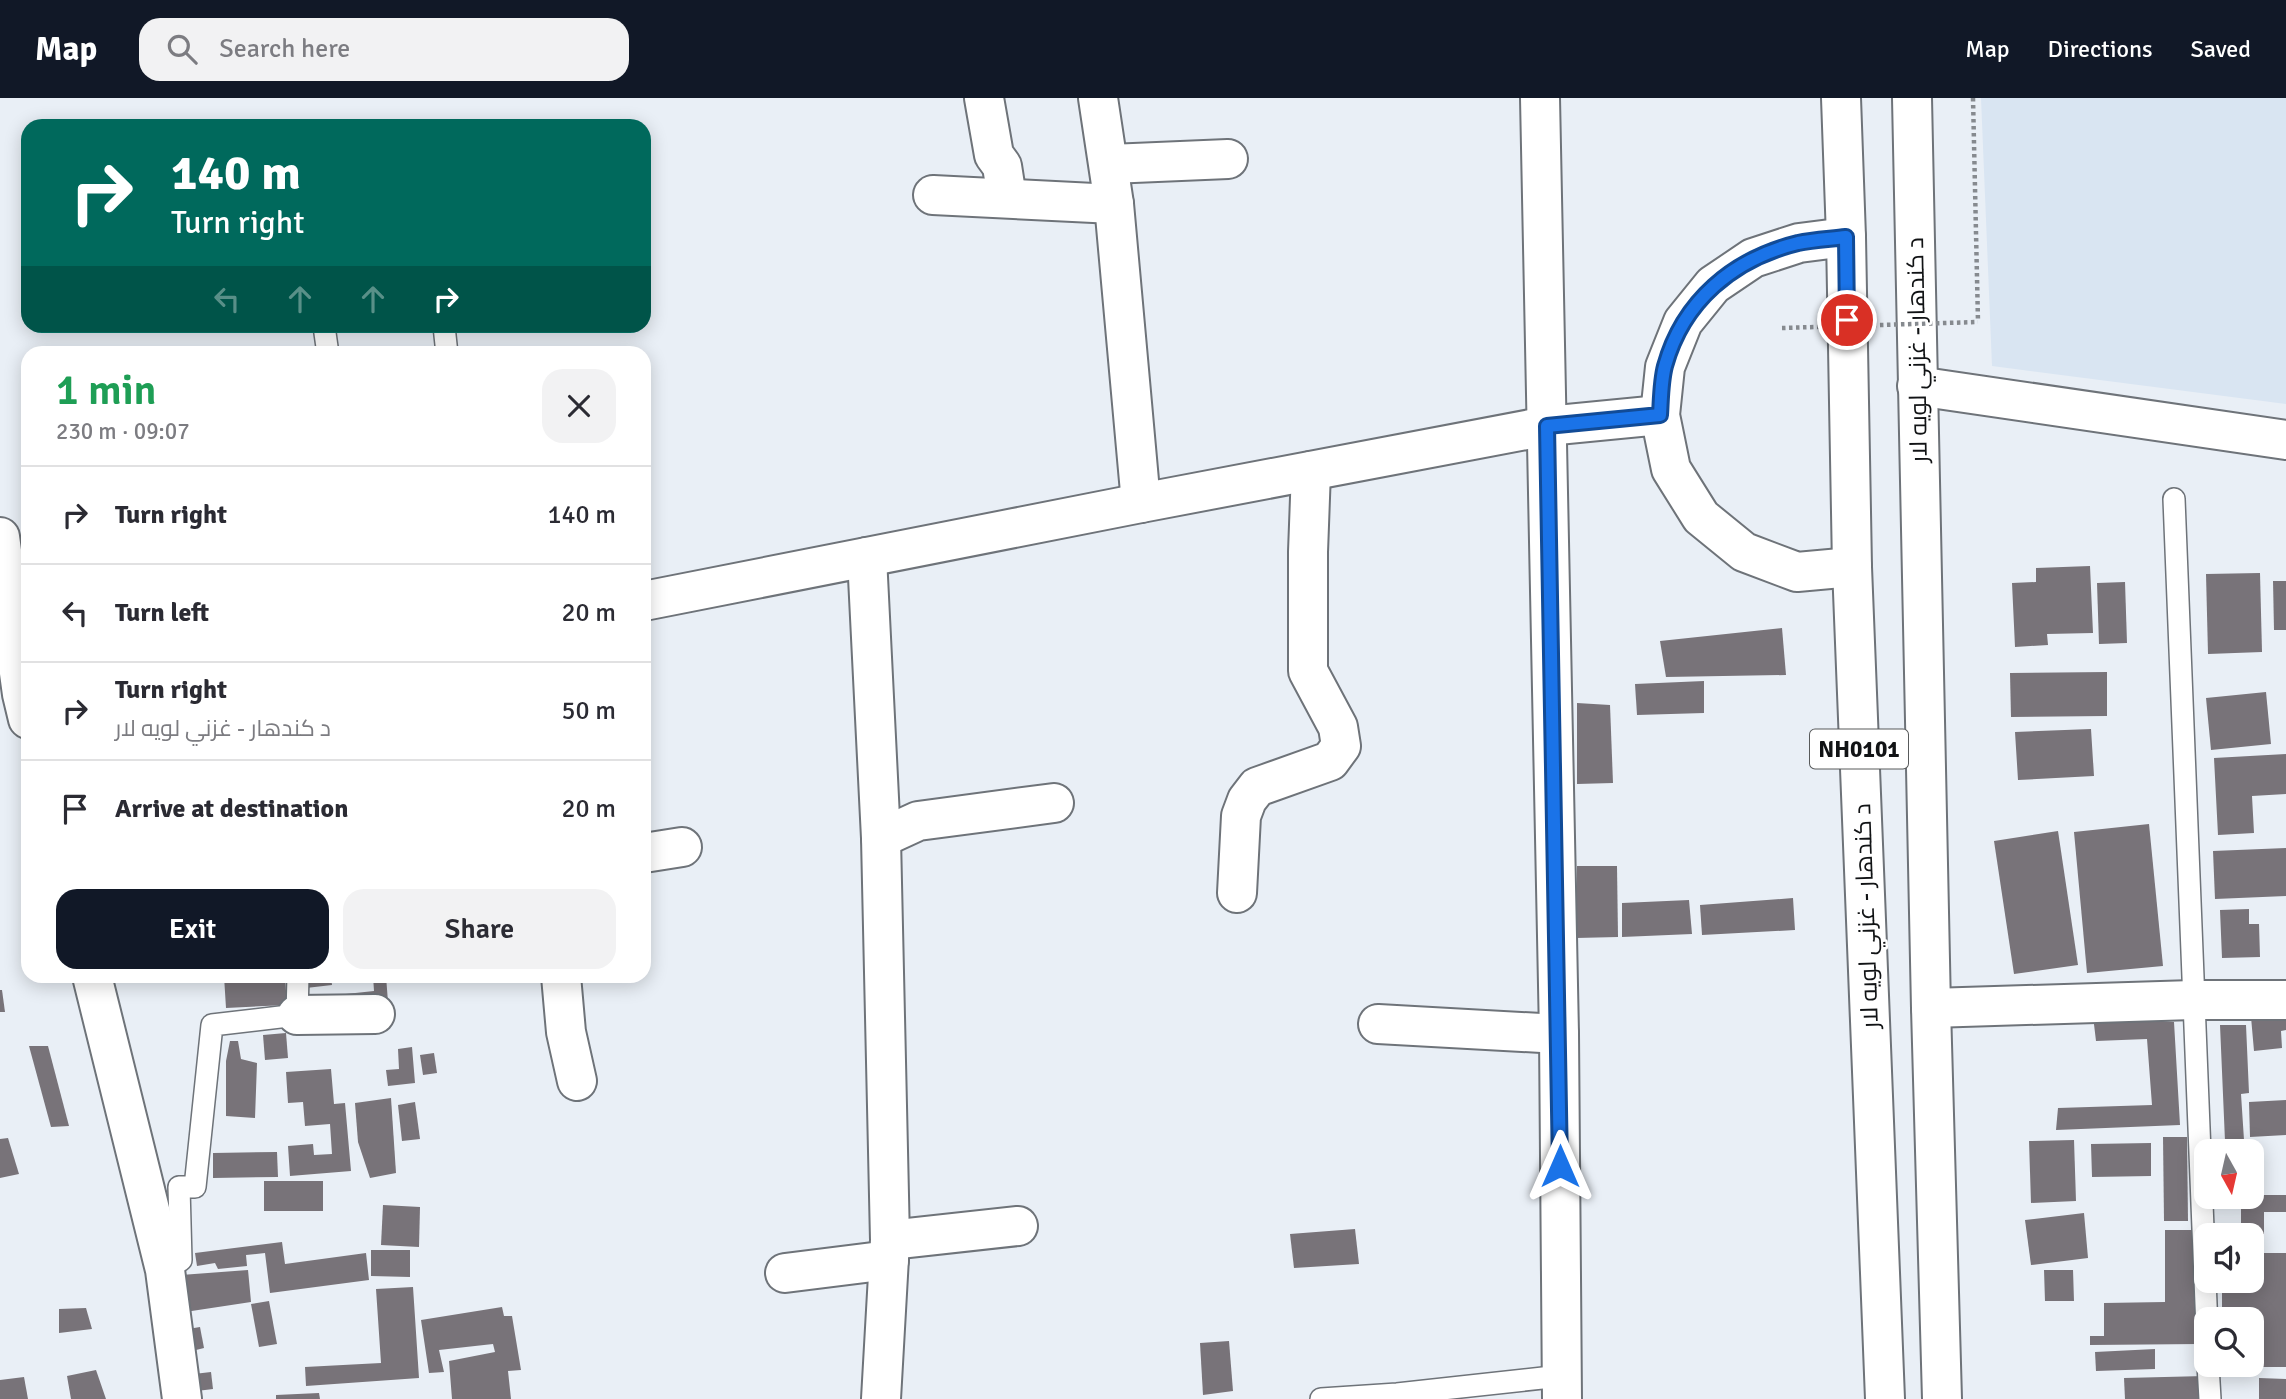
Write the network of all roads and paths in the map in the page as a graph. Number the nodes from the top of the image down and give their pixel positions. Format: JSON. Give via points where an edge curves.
{"nodes":[{"id":1,"x":984,"y":98,"type":"edge"},
{"id":2,"x":1098,"y":98,"type":"edge"},
{"id":3,"x":1540,"y":98,"type":"edge"},
{"id":4,"x":1841,"y":98,"type":"edge"},
{"id":5,"x":1912,"y":98,"type":"edge"},
{"id":6,"x":1973,"y":98,"type":"edge"},
{"id":7,"x":1228,"y":159,"type":"dead end"},
{"id":8,"x":1110,"y":164,"type":"junction"},
{"id":9,"x":933,"y":195,"type":"dead end"},
{"id":10,"x":1007,"y":198,"type":"junction"},
{"id":11,"x":1114,"y":204,"type":"junction"},
{"id":12,"x":1846,"y":237,"type":"junction"},
{"id":13,"x":1782,"y":328,"type":"dead end"},
{"id":14,"x":1917,"y":386,"type":"junction"},
{"id":15,"x":1660,"y":415,"type":"junction"},
{"id":16,"x":1547,"y":426,"type":"junction"},
{"id":17,"x":2286,"y":440,"type":"edge"},
{"id":18,"x":1311,"y":471,"type":"junction"},
{"id":19,"x":2174,"y":499,"type":"dead end"},
{"id":20,"x":1141,"y":503,"type":"junction"},
{"id":21,"x":0,"y":537,"type":"edge"},
{"id":22,"x":867,"y":557,"type":"junction"},
{"id":23,"x":1852,"y":567,"type":"junction"},
{"id":24,"x":651,"y":600,"type":"edge"},
{"id":25,"x":19,"y":701,"type":"edge"},
{"id":26,"x":1054,"y":803,"type":"dead end"},
{"id":27,"x":881,"y":838,"type":"junction"},
{"id":28,"x":682,"y":846,"type":"dead end"},
{"id":29,"x":651,"y":852,"type":"edge"},
{"id":30,"x":1237,"y":893,"type":"dead end"},
{"id":31,"x":94,"y":983,"type":"edge"},
{"id":32,"x":298,"y":983,"type":"edge"},
{"id":33,"x":562,"y":983,"type":"edge"},
{"id":34,"x":2193,"y":1000,"type":"junction"},
{"id":35,"x":2286,"y":1000,"type":"edge"},
{"id":36,"x":1931,"y":1008,"type":"junction"},
{"id":37,"x":375,"y":1014,"type":"dead end"},
{"id":38,"x":297,"y":1016,"type":"junction"},
{"id":39,"x":1378,"y":1024,"type":"dead end"},
{"id":40,"x":1559,"y":1034,"type":"junction"},
{"id":41,"x":577,"y":1081,"type":"dead end"},
{"id":42,"x":1018,"y":1226,"type":"dead end"},
{"id":43,"x":890,"y":1250,"type":"junction"},
{"id":44,"x":165,"y":1270,"type":"junction"},
{"id":45,"x":785,"y":1273,"type":"dead end"},
{"id":46,"x":2206,"y":1307,"type":"edge"},
{"id":47,"x":2209,"y":1377,"type":"edge"},
{"id":48,"x":1561,"y":1387,"type":"edge"},
{"id":49,"x":182,"y":1399,"type":"edge"},
{"id":50,"x":881,"y":1399,"type":"edge"},
{"id":51,"x":1321,"y":1399,"type":"edge"},
{"id":52,"x":1885,"y":1399,"type":"edge"},
{"id":53,"x":1942,"y":1399,"type":"edge"},
{"id":54,"x":2210,"y":1399,"type":"edge"}],
"edges":[{"from":1,"to":10,"type":"main road"},
{"from":2,"to":8,"type":"main road"},
{"from":3,"to":16,"type":"main road"},
{"from":4,"to":12,"type":"main road","name":"د کندهار - غزني لويه لار","number":"NH0101"},
{"from":5,"to":14,"type":"main road","name":"د کندهار - غزني لويه لار","number":"NH0101"},
{"from":6,"to":13,"type":"path","bridge":true,"via":[[1978,322]]},
{"from":7,"to":8,"type":"main road"},
{"from":8,"to":11,"type":"main road"},
{"from":9,"to":10,"type":"main road"},
{"from":10,"to":11,"type":"main road"},
{"from":11,"to":20,"type":"main road"},
{"from":12,"to":15,"type":"main road","via":[[1799,243],[1753,258],[1713,285],[1683,323],[1665,367]]},
{"from":12,"to":23,"type":"main road","name":"د کندهار - غزني لويه لار","number":"NH0101"},
{"from":14,"to":17,"type":"main road"},
{"from":14,"to":36,"type":"main road","name":"د کندهار - غزني لويه لار","number":"NH0101"},
{"from":15,"to":16,"type":"main road"},
{"from":15,"to":23,"type":"main road","via":[[1671,469],[1701,516],[1744,552],[1797,572]]},
{"from":16,"to":18,"type":"main road"},
{"from":16,"to":40,"type":"main road"},
{"from":18,"to":20,"type":"main road"},
{"from":18,"to":30,"type":"main road","via":[[1308,671],[1338,727],[1341,746],[1330,761],[1257,788],[1247,800],[1241,816]]},
{"from":19,"to":34,"type":"lane"},
{"from":20,"to":22,"type":"main road"},
{"from":21,"to":25,"type":"main road"},
{"from":22,"to":24,"type":"main road"},
{"from":22,"to":27,"type":"main road"},
{"from":23,"to":52,"type":"main road","name":"د کندهار - غزني لويه لار","number":"NH0101"},
{"from":26,"to":27,"type":"main road","via":[[918,821]]},
{"from":27,"to":43,"type":"main road"},
{"from":28,"to":29,"type":"main road"},
{"from":31,"to":44,"type":"main road"},
{"from":32,"to":38,"type":"lane"},
{"from":33,"to":41,"type":"main road","via":[[565,1032]]},
{"from":34,"to":35,"type":"main road"},
{"from":34,"to":36,"type":"main road"},
{"from":34,"to":46,"type":"lane"},
{"from":36,"to":53,"type":"main road","name":"د کندهار - غزني لويه لار","number":"NH0101"},
{"from":37,"to":38,"type":"main road"},
{"from":38,"to":44,"type":"lane","via":[[212,1025],[195,1187],[179,1187],[181,1260]]},
{"from":39,"to":40,"type":"main road"},
{"from":40,"to":48,"type":"main road"},
{"from":42,"to":43,"type":"main road"},
{"from":43,"to":45,"type":"main road"},
{"from":43,"to":50,"type":"main road"},
{"from":44,"to":49,"type":"main road"},
{"from":47,"to":54,"type":"lane"},
{"from":48,"to":51,"type":"lane"}]}
